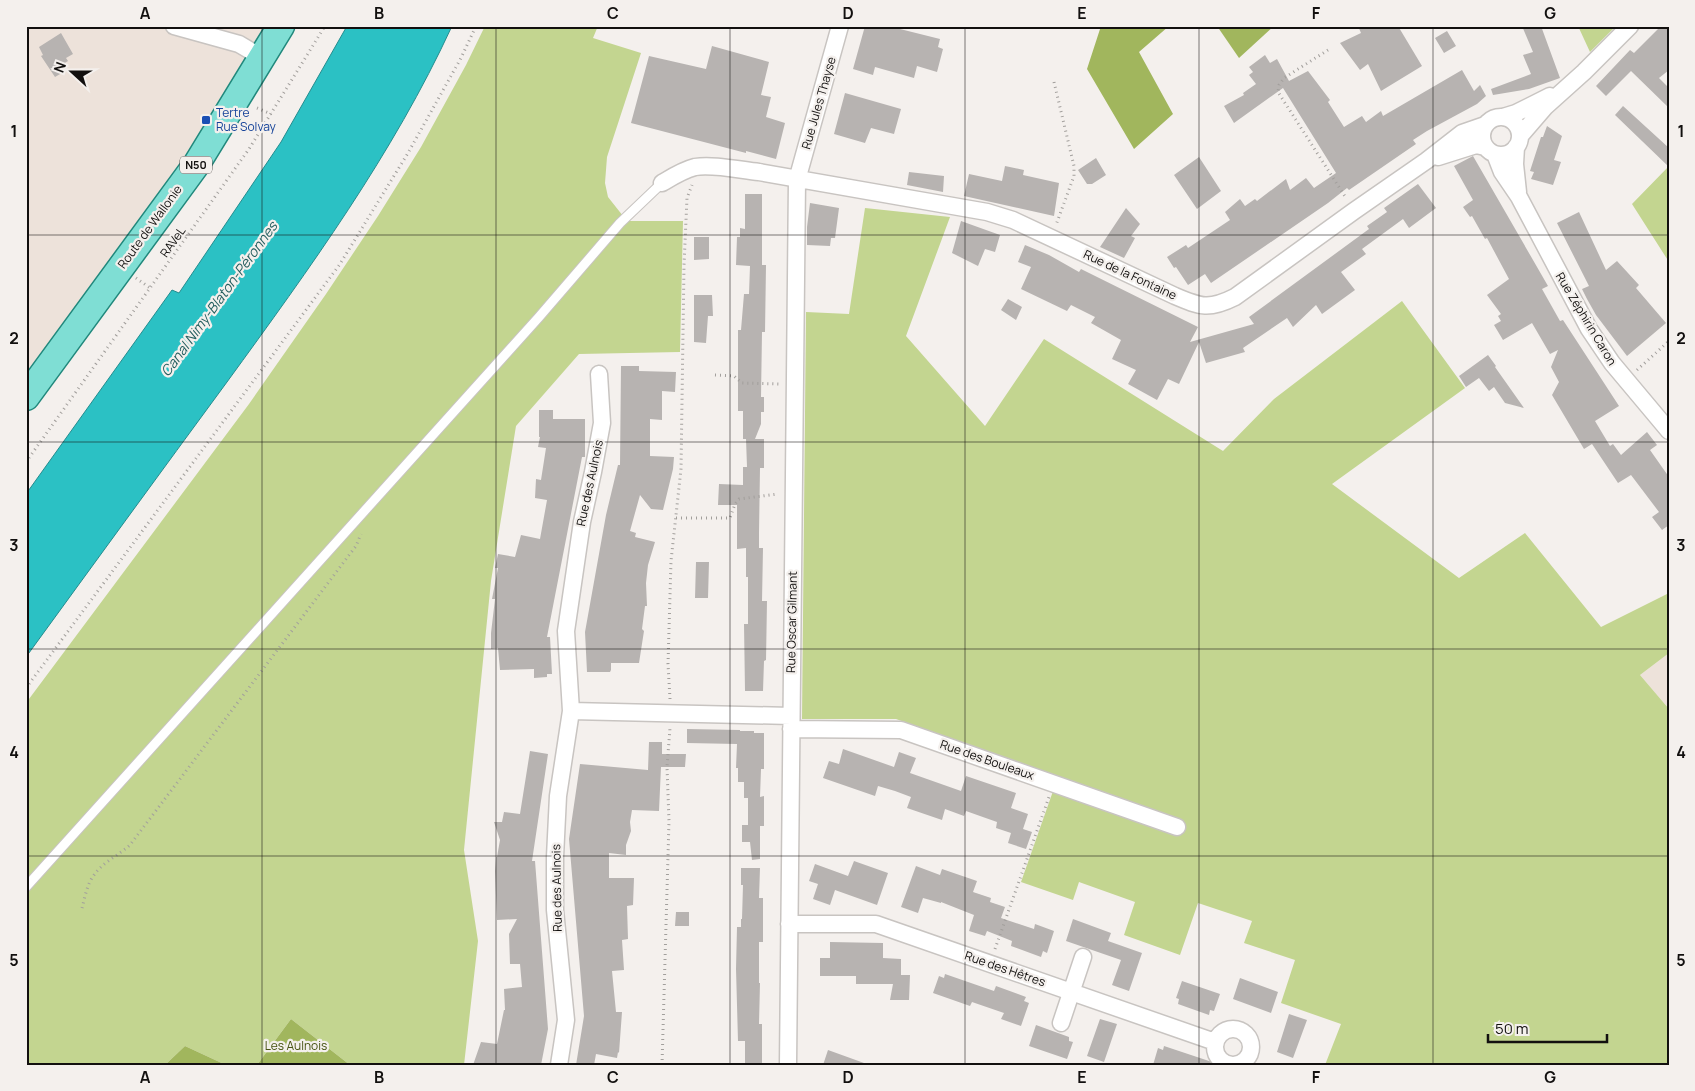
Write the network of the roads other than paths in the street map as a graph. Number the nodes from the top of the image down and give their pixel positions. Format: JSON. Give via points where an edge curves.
{"nodes":[{"id":1,"x":174,"y":26,"type":"edge"},
{"id":2,"x":281,"y":26,"type":"edge"},
{"id":3,"x":840,"y":26,"type":"edge"},
{"id":4,"x":1630,"y":26,"type":"edge"},
{"id":5,"x":263,"y":58,"type":"junction"},
{"id":6,"x":1567,"y":86,"type":"junction"},
{"id":7,"x":1503,"y":117,"type":"junction"},
{"id":8,"x":1485,"y":125,"type":"junction"},
{"id":9,"x":1518,"y":142,"type":"junction"},
{"id":10,"x":1490,"y":151,"type":"junction"},
{"id":11,"x":1426,"y":161,"type":"junction"},
{"id":12,"x":797,"y":180,"type":"junction"},
{"id":13,"x":662,"y":183,"type":"joint"},
{"id":14,"x":1519,"y":197,"type":"junction"},
{"id":15,"x":599,"y":374,"type":"dead end"},
{"id":16,"x":26,"y":397,"type":"edge"},
{"id":17,"x":1669,"y":431,"type":"edge"},
{"id":18,"x":571,"y":711,"type":"junction"},
{"id":19,"x":791,"y":723,"type":"junction"},
{"id":20,"x":1177,"y":827,"type":"dead end"},
{"id":21,"x":26,"y":887,"type":"edge"},
{"id":22,"x":789,"y":924,"type":"junction"},
{"id":23,"x":1083,"y":957,"type":"dead end"},
{"id":24,"x":1071,"y":991,"type":"junction"},
{"id":25,"x":1061,"y":1023,"type":"dead end"},
{"id":26,"x":1216,"y":1042,"type":"dead end"},
{"id":27,"x":560,"y":1065,"type":"edge"},
{"id":28,"x":788,"y":1065,"type":"edge"}],
"edges":[{"from":1,"to":5,"type":"street","via":[[239,44]]},
{"from":2,"to":5,"type":"main road","name":"Route de Wallonie","number":"N50"},
{"from":3,"to":12,"type":"street","name":"Rue Jules Thayse"},
{"from":4,"to":6,"type":"street"},
{"from":5,"to":16,"type":"main road","name":"Route de Wallonie","number":"N50","via":[[196,165]]},
{"from":6,"to":7,"type":"street"},
{"from":6,"to":9,"type":"street","via":[[1529,124]]},
{"from":7,"to":8,"type":"street","via":[[1494,118]]},
{"from":7,"to":9,"type":"street","via":[[1516,124]]},
{"from":8,"to":10,"type":"street","via":[[1482,136]]},
{"from":8,"to":11,"type":"street","name":"Rue de la Fontaine","via":[[1462,133]]},
{"from":9,"to":10,"type":"street","via":[[1511,153],[1503,155]]},
{"from":9,"to":14,"type":"street","name":"Rue Zéphirin Caron","via":[[1515,164]]},
{"from":10,"to":11,"type":"street","name":"Rue de la Fontaine","via":[[1476,146]]},
{"from":10,"to":14,"type":"street","name":"Rue Zéphirin Caron"},
{"from":11,"to":12,"type":"street","name":"Rue de la Fontaine","via":[[1235,297],[1219,305],[1205,306],[1182,299],[1013,220],[987,212]]},
{"from":12,"to":13,"type":"street","name":"Rue de la Fontaine","via":[[759,172],[695,167]]},
{"from":12,"to":19,"type":"street","name":"Rue Oscar Gilmant"},
{"from":13,"to":21,"type":"lane","via":[[620,223]]},
{"from":14,"to":17,"type":"street","name":"Rue Zéphirin Caron","via":[[1585,322],[1625,380]]},
{"from":15,"to":18,"type":"street","name":"Rue des Aulnois","via":[[602,423],[582,522],[566,631]]},
{"from":18,"to":19,"type":"street","via":[[671,713]]},
{"from":18,"to":27,"type":"street","name":"Rue des Aulnois","via":[[558,796],[554,857],[555,910],[566,1020]]},
{"from":19,"to":20,"type":"street","name":"Rue des Bouleaux","via":[[902,730]]},
{"from":19,"to":22,"type":"street","name":"Rue Oscar Gilmant"},
{"from":22,"to":24,"type":"street","name":"Rue des Hêtres","via":[[876,924]]},
{"from":22,"to":28,"type":"street","name":"Rue Oscar Gilmant"},
{"from":23,"to":24,"type":"street"},
{"from":24,"to":25,"type":"street"},
{"from":24,"to":26,"type":"street","name":"Rue des Hêtres"}]}
